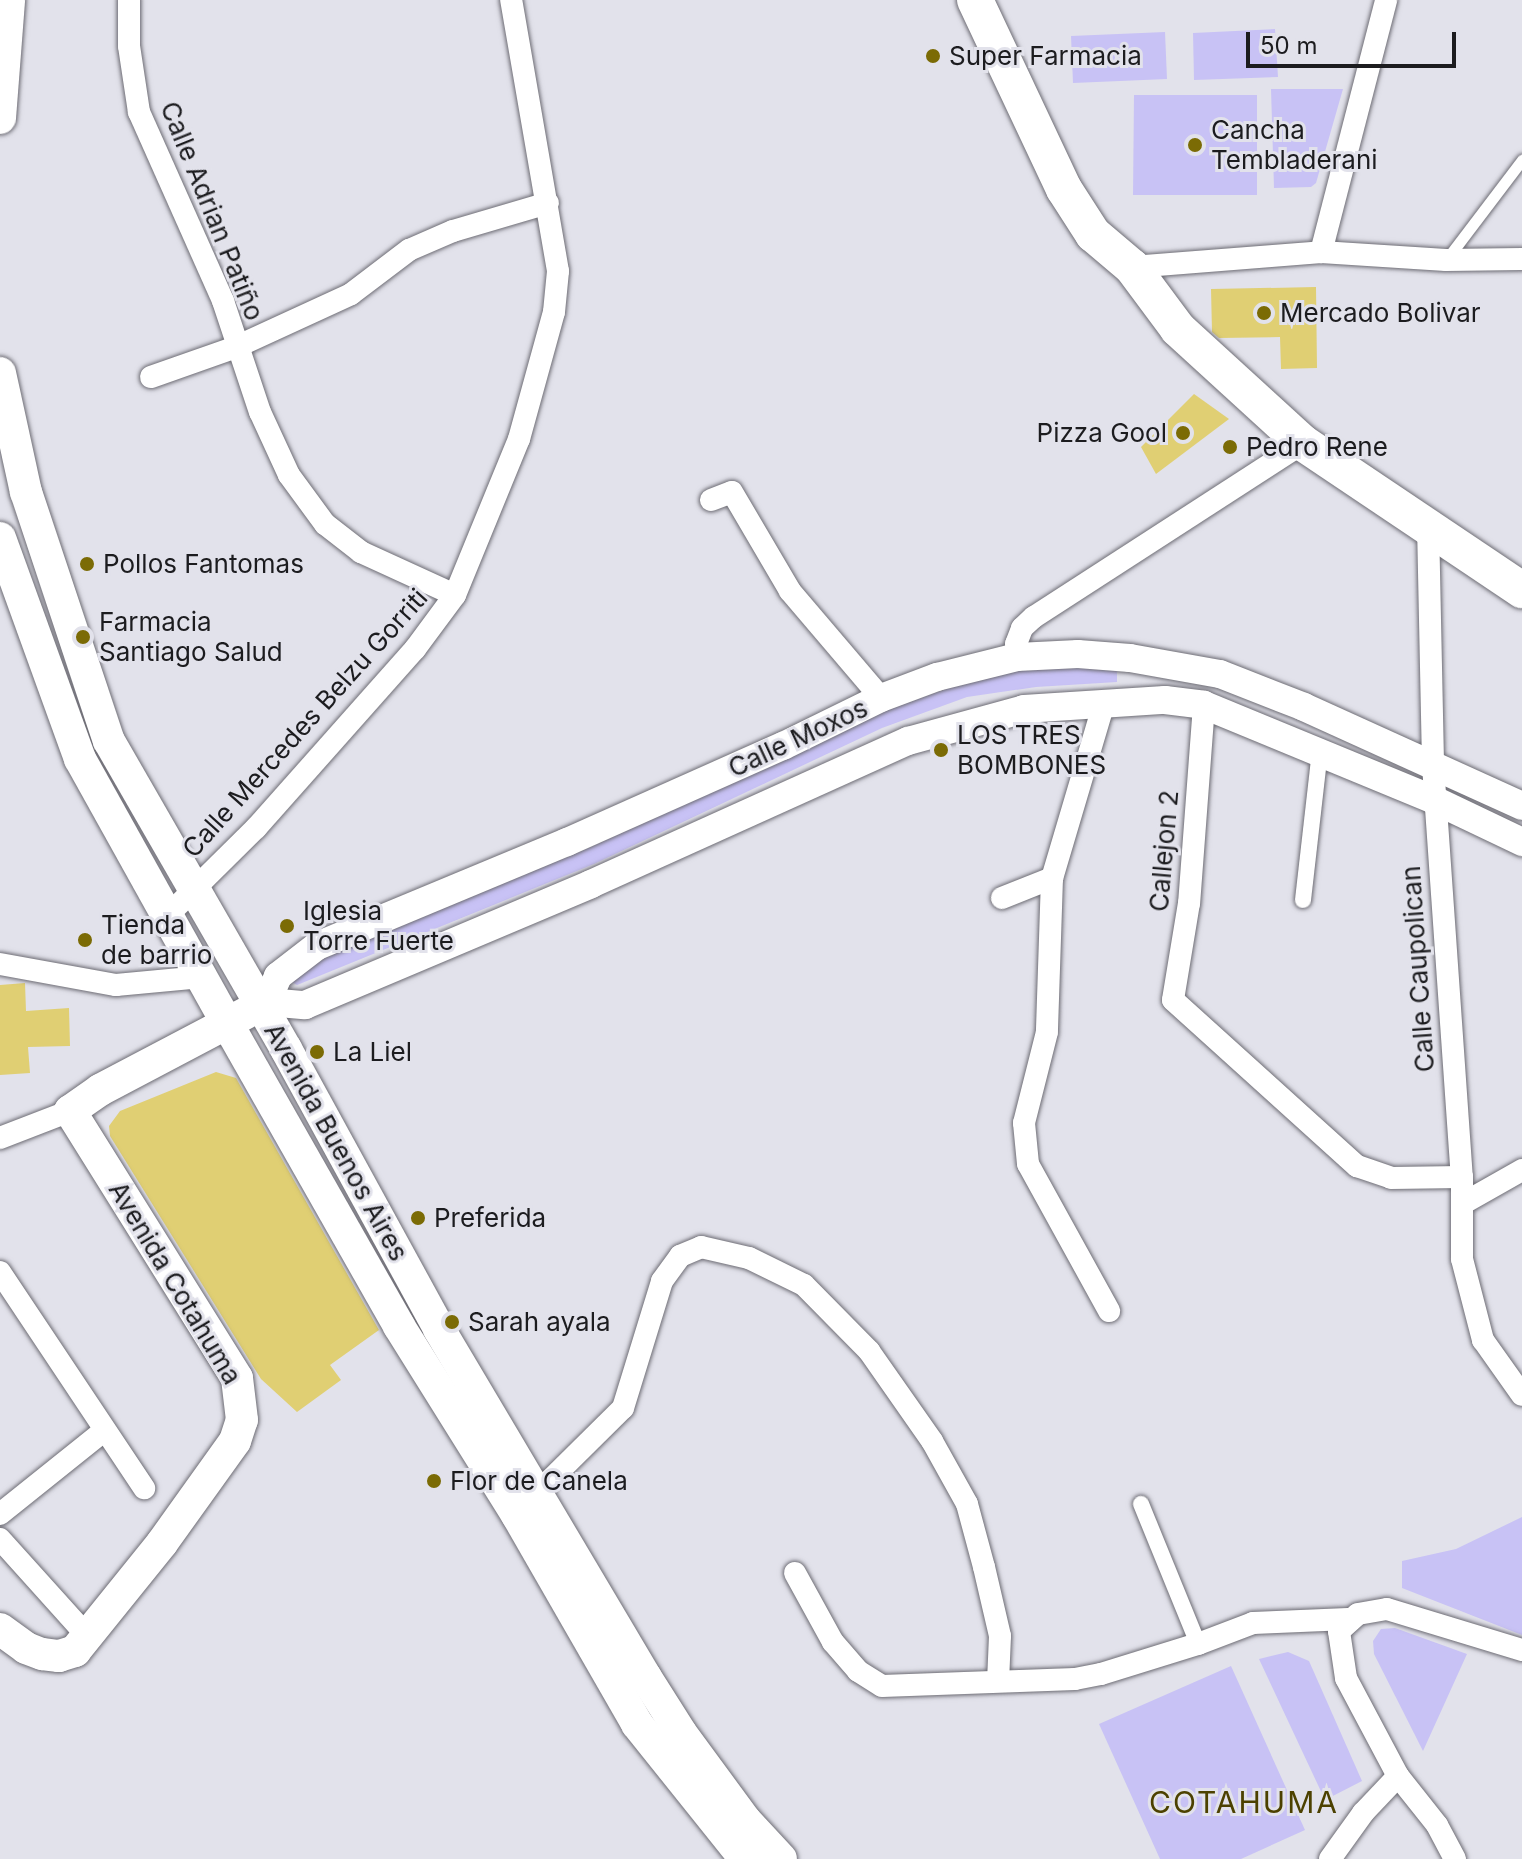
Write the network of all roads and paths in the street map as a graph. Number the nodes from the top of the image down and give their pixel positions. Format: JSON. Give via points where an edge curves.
{"nodes":[{"id":1,"x":9,"y":0,"type":"edge"},
{"id":2,"x":129,"y":0,"type":"edge"},
{"id":3,"x":511,"y":0,"type":"edge"},
{"id":4,"x":975,"y":0,"type":"edge"},
{"id":5,"x":1386,"y":0,"type":"edge"},
{"id":6,"x":0,"y":118,"type":"edge"},
{"id":7,"x":1522,"y":160,"type":"edge"},
{"id":8,"x":548,"y":203,"type":"junction"},
{"id":9,"x":1321,"y":252,"type":"junction"},
{"id":10,"x":1522,"y":259,"type":"edge"},
{"id":11,"x":1446,"y":260,"type":"junction"},
{"id":12,"x":1132,"y":267,"type":"junction"},
{"id":13,"x":236,"y":347,"type":"junction"},
{"id":14,"x":0,"y":373,"type":"edge"},
{"id":15,"x":151,"y":377,"type":"dead end"},
{"id":16,"x":1303,"y":443,"type":"junction"},
{"id":17,"x":711,"y":500,"type":"dead end"},
{"id":18,"x":1428,"y":524,"type":"junction"},
{"id":19,"x":0,"y":538,"type":"edge"},
{"id":20,"x":1522,"y":590,"type":"edge"},
{"id":21,"x":455,"y":595,"type":"junction"},
{"id":22,"x":1017,"y":657,"type":"junction"},
{"id":23,"x":881,"y":698,"type":"junction"},
{"id":24,"x":1104,"y":703,"type":"junction"},
{"id":25,"x":1204,"y":705,"type":"junction"},
{"id":26,"x":1320,"y":751,"type":"junction"},
{"id":27,"x":1433,"y":765,"type":"junction"},
{"id":28,"x":1434,"y":800,"type":"junction"},
{"id":29,"x":1522,"y":806,"type":"edge"},
{"id":30,"x":1522,"y":842,"type":"edge"},
{"id":31,"x":1052,"y":878,"type":"junction"},
{"id":32,"x":195,"y":889,"type":"junction"},
{"id":33,"x":1002,"y":898,"type":"dead end"},
{"id":34,"x":1303,"y":900,"type":"dead end"},
{"id":35,"x":168,"y":915,"type":"junction"},
{"id":36,"x":0,"y":964,"type":"edge"},
{"id":37,"x":202,"y":977,"type":"junction"},
{"id":38,"x":264,"y":1003,"type":"junction"},
{"id":39,"x":227,"y":1023,"type":"junction"},
{"id":40,"x":70,"y":1111,"type":"junction"},
{"id":41,"x":0,"y":1138,"type":"edge"},
{"id":42,"x":1522,"y":1170,"type":"edge"},
{"id":43,"x":1462,"y":1177,"type":"junction"},
{"id":44,"x":1462,"y":1204,"type":"junction"},
{"id":45,"x":0,"y":1272,"type":"edge"},
{"id":46,"x":1109,"y":1311,"type":"dead end"},
{"id":47,"x":1522,"y":1395,"type":"edge"},
{"id":48,"x":105,"y":1430,"type":"junction"},
{"id":49,"x":144,"y":1488,"type":"dead end"},
{"id":50,"x":536,"y":1494,"type":"junction"},
{"id":51,"x":1141,"y":1504,"type":"dead end"},
{"id":52,"x":0,"y":1514,"type":"edge"},
{"id":53,"x":0,"y":1539,"type":"edge"},
{"id":54,"x":795,"y":1573,"type":"dead end"},
{"id":55,"x":1348,"y":1619,"type":"junction"},
{"id":56,"x":0,"y":1629,"type":"edge"},
{"id":57,"x":89,"y":1638,"type":"junction"},
{"id":58,"x":1198,"y":1644,"type":"junction"},
{"id":59,"x":1522,"y":1650,"type":"edge"},
{"id":60,"x":998,"y":1681,"type":"junction"},
{"id":61,"x":1398,"y":1776,"type":"junction"},
{"id":62,"x":745,"y":1859,"type":"edge"},
{"id":63,"x":781,"y":1859,"type":"edge"},
{"id":64,"x":1330,"y":1859,"type":"edge"},
{"id":65,"x":1455,"y":1859,"type":"edge"}],
"edges":[{"from":1,"to":6,"type":"main road"},
{"from":2,"to":13,"type":"street","name":"Calle Adrian Patiño","via":[[129,46],[139,112],[223,301]]},
{"from":3,"to":8,"type":"street","name":"Calle Mercedes Belzu Gorriti"},
{"from":4,"to":12,"type":"main road","via":[[1064,189],[1093,234]]},
{"from":5,"to":9,"type":"street"},
{"from":7,"to":11,"type":"lane"},
{"from":8,"to":13,"type":"street","name":"Calle Adrian Patiño","via":[[409,250],[351,294]]},
{"from":8,"to":21,"type":"street","name":"Calle Mercedes Belzu Gorriti","via":[[558,271],[554,312],[519,439]]},
{"from":9,"to":11,"type":"street"},
{"from":9,"to":12,"type":"street"},
{"from":10,"to":11,"type":"street"},
{"from":12,"to":16,"type":"main road","via":[[1178,329]]},
{"from":13,"to":15,"type":"street"},
{"from":13,"to":21,"type":"street","name":"Calle Adrian Patiño","via":[[289,475],[325,524],[361,552]]},
{"from":14,"to":32,"type":"main road","name":"Avenida Buenos Aires","via":[[26,492],[109,741]]},
{"from":16,"to":18,"type":"main road"},
{"from":16,"to":22,"type":"street","via":[[1034,617],[1022,628]]},
{"from":17,"to":23,"type":"street","via":[[732,492],[790,591]]},
{"from":18,"to":20,"type":"main road"},
{"from":18,"to":27,"type":"street","name":"Calle Caupolican"},
{"from":19,"to":35,"type":"main road","name":"Avenida Buenos Aires","via":[[80,759]]},
{"from":21,"to":32,"type":"street","name":"Calle Mercedes Belzu Gorriti","via":[[415,649]]},
{"from":22,"to":23,"type":"street","name":"Calle Moxos"},
{"from":22,"to":27,"type":"street","name":"Calle Moxos","via":[[1117,657],[1220,674]]},
{"from":23,"to":38,"type":"street","name":"Calle Moxos","via":[[554,848],[317,946],[278,976]]},
{"from":24,"to":25,"type":"street","name":"Calle Moxos","via":[[1165,700]]},
{"from":24,"to":31,"type":"street"},
{"from":24,"to":38,"type":"street","name":"Calle Moxos","via":[[1024,709],[908,741],[305,1005]]},
{"from":25,"to":26,"type":"street","name":"Calle Moxos"},
{"from":25,"to":43,"type":"street","name":"Callejon 2","via":[[1189,903],[1173,1000],[1357,1166],[1391,1178]]},
{"from":26,"to":28,"type":"street","name":"Calle Moxos"},
{"from":26,"to":34,"type":"street"},
{"from":27,"to":28,"type":"street","name":"Calle Caupolican"},
{"from":27,"to":29,"type":"street","name":"Calle Moxos"},
{"from":28,"to":30,"type":"street","name":"Calle Moxos"},
{"from":28,"to":43,"type":"street","name":"Calle Caupolican"},
{"from":31,"to":33,"type":"street"},
{"from":31,"to":46,"type":"street","via":[[1047,1032],[1024,1123],[1028,1164]]},
{"from":32,"to":35,"type":"street","name":"Calle Mercedes Belzu Gorriti"},
{"from":32,"to":38,"type":"main road","name":"Avenida Buenos Aires"},
{"from":35,"to":37,"type":"main road","name":"Avenida Buenos Aires"},
{"from":36,"to":37,"type":"street","via":[[116,985]]},
{"from":37,"to":39,"type":"main road","name":"Avenida Buenos Aires"},
{"from":38,"to":39,"type":"main road","name":"Calle Moxos"},
{"from":38,"to":50,"type":"main road","name":"Avenida Buenos Aires","via":[[439,1329]]},
{"from":39,"to":40,"type":"main road"},
{"from":39,"to":62,"type":"main road","name":"Avenida Buenos Aires","via":[[399,1326],[517,1515],[637,1724]]},
{"from":40,"to":41,"type":"street"},
{"from":40,"to":57,"type":"main road","name":"Avenida Cotahuma","via":[[237,1378],[242,1399],[242,1420],[225,1460]]},
{"from":42,"to":44,"type":"street"},
{"from":43,"to":44,"type":"street","name":"Calle Caupolican"},
{"from":44,"to":47,"type":"street","name":"Calle Caupolican","via":[[1462,1259],[1475,1315],[1483,1340]]},
{"from":45,"to":48,"type":"street"},
{"from":48,"to":49,"type":"street"},
{"from":48,"to":52,"type":"street"},
{"from":50,"to":60,"type":"street","via":[[623,1408],[662,1281],[680,1256],[701,1247],[749,1258],[804,1285],[869,1351],[932,1441],[967,1504],[981,1554],[1000,1636]]},
{"from":50,"to":63,"type":"main road","name":"Avenida Buenos Aires","via":[[681,1733]]},
{"from":51,"to":58,"type":"street"},
{"from":53,"to":57,"type":"street"},
{"from":54,"to":60,"type":"street","via":[[833,1642],[858,1671],[882,1686]]},
{"from":55,"to":58,"type":"street","via":[[1253,1623]]},
{"from":55,"to":59,"type":"street","via":[[1387,1609]]},
{"from":55,"to":61,"type":"street","via":[[1339,1631],[1346,1678]]},
{"from":56,"to":57,"type":"main road","name":"Avenida Cotahuma","via":[[26,1648],[59,1656]]},
{"from":58,"to":60,"type":"street","via":[[1101,1674]]},
{"from":61,"to":64,"type":"street"},
{"from":61,"to":65,"type":"street","via":[[1437,1825]]}]}
